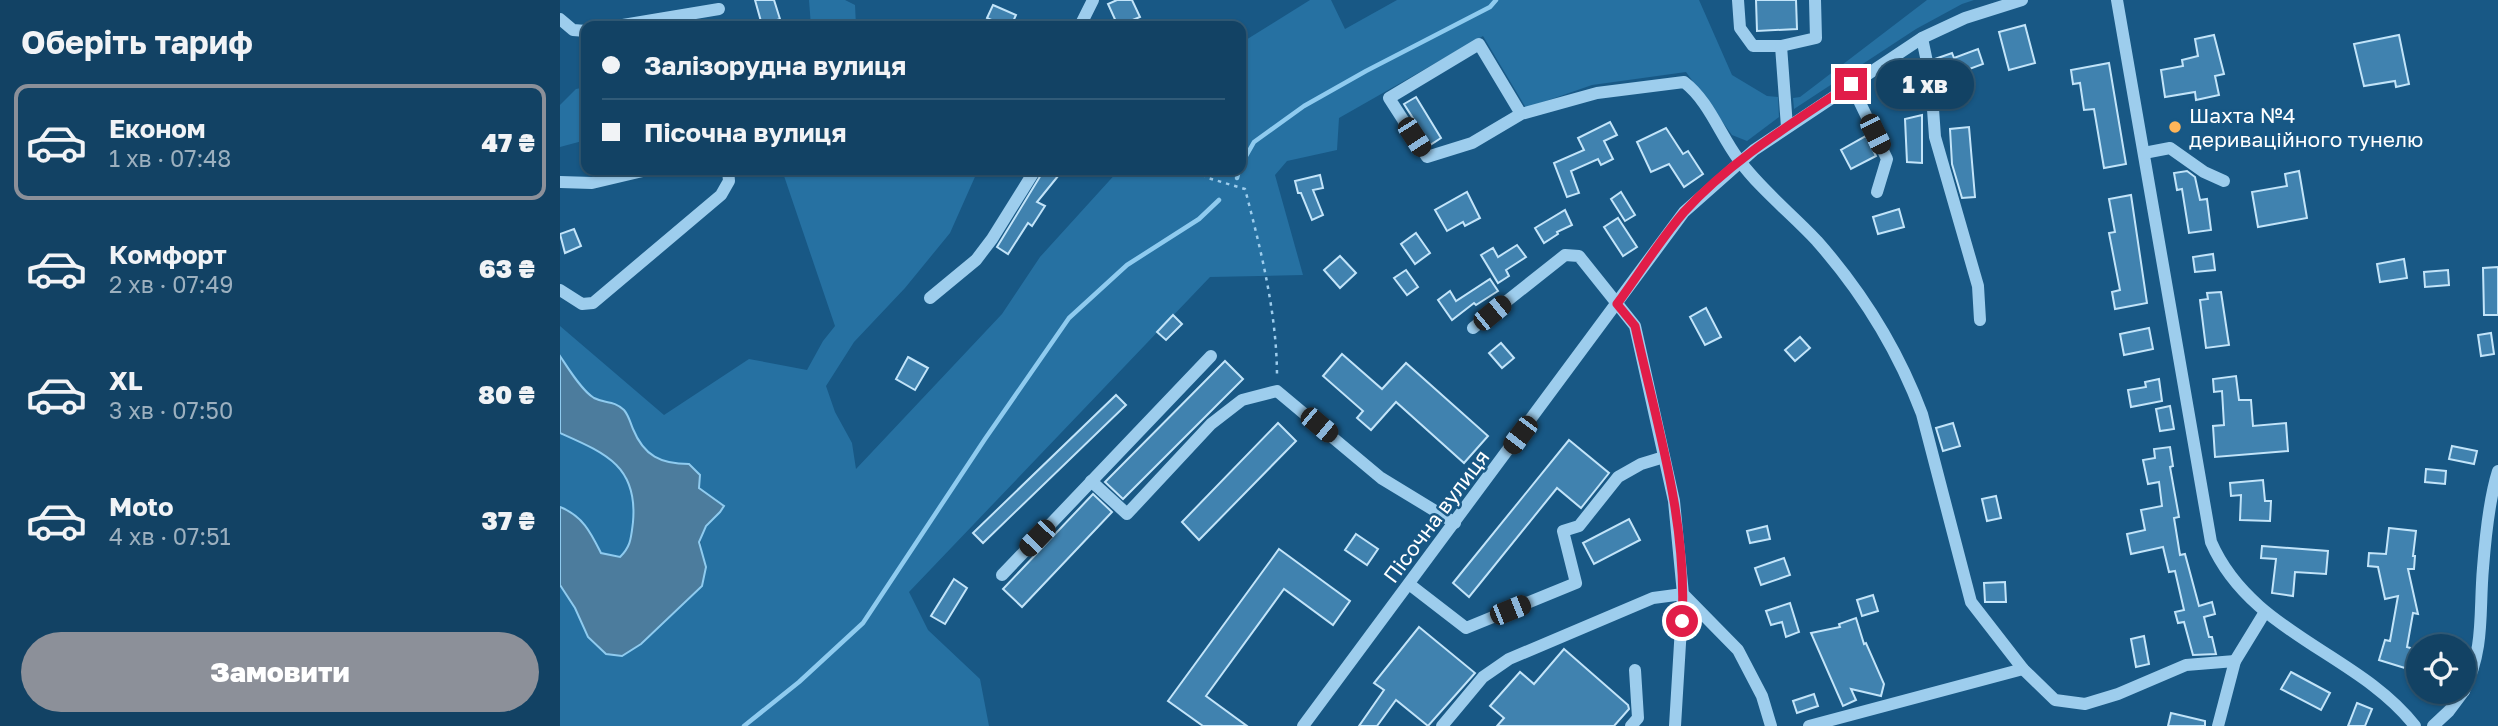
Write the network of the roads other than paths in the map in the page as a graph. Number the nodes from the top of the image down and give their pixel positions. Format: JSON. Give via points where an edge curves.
{"nodes":[{"id":1,"x":1094,"y":0,"type":"edge"},
{"id":2,"x":1738,"y":0,"type":"edge"},
{"id":3,"x":1815,"y":0,"type":"edge"},
{"id":4,"x":2022,"y":0,"type":"edge"},
{"id":5,"x":2117,"y":0,"type":"edge"},
{"id":6,"x":719,"y":9,"type":"dead end"},
{"id":7,"x":560,"y":19,"type":"edge"},
{"id":8,"x":647,"y":21,"type":"edge"},
{"id":9,"x":1083,"y":21,"type":"edge"},
{"id":10,"x":581,"y":31,"type":"edge"},
{"id":11,"x":1922,"y":38,"type":"junction"},
{"id":12,"x":1780,"y":46,"type":"junction"},
{"id":13,"x":1851,"y":84,"type":"junction"},
{"id":14,"x":1521,"y":114,"type":"junction"},
{"id":15,"x":1787,"y":127,"type":"junction"},
{"id":16,"x":2144,"y":153,"type":"junction"},
{"id":17,"x":1740,"y":162,"type":"junction"},
{"id":18,"x":626,"y":175,"type":"edge"},
{"id":19,"x":728,"y":175,"type":"edge"},
{"id":20,"x":1032,"y":175,"type":"edge"},
{"id":21,"x":2224,"y":181,"type":"dead end"},
{"id":22,"x":560,"y":182,"type":"edge"},
{"id":23,"x":1877,"y":192,"type":"dead end"},
{"id":24,"x":560,"y":290,"type":"edge"},
{"id":25,"x":929,"y":298,"type":"dead end"},
{"id":26,"x":1617,"y":304,"type":"junction"},
{"id":27,"x":1980,"y":320,"type":"dead end"},
{"id":28,"x":1473,"y":328,"type":"dead end"},
{"id":29,"x":1211,"y":356,"type":"dead end"},
{"id":30,"x":1664,"y":457,"type":"junction"},
{"id":31,"x":2498,"y":471,"type":"edge"},
{"id":32,"x":1091,"y":481,"type":"junction"},
{"id":33,"x":1455,"y":523,"type":"junction"},
{"id":34,"x":1002,"y":575,"type":"dead end"},
{"id":35,"x":1409,"y":584,"type":"junction"},
{"id":36,"x":1684,"y":594,"type":"junction"},
{"id":37,"x":2265,"y":612,"type":"junction"},
{"id":38,"x":2476,"y":655,"type":"edge"},
{"id":39,"x":2235,"y":661,"type":"junction"},
{"id":40,"x":2022,"y":669,"type":"junction"},
{"id":41,"x":1635,"y":670,"type":"dead end"},
{"id":42,"x":2454,"y":704,"type":"edge"},
{"id":43,"x":1303,"y":726,"type":"edge"},
{"id":44,"x":1442,"y":726,"type":"edge"},
{"id":45,"x":1631,"y":726,"type":"edge"},
{"id":46,"x":1675,"y":726,"type":"edge"},
{"id":47,"x":1771,"y":726,"type":"edge"},
{"id":48,"x":1810,"y":726,"type":"edge"},
{"id":49,"x":2218,"y":726,"type":"edge"},
{"id":50,"x":2415,"y":726,"type":"edge"},
{"id":51,"x":2434,"y":726,"type":"edge"}],
"edges":[{"from":1,"to":9,"type":"street"},
{"from":2,"to":12,"type":"street","via":[[1740,28],[1754,46]]},
{"from":3,"to":12,"type":"street","via":[[1816,38]]},
{"from":4,"to":11,"type":"street","name":"Пісочна вулиця"},
{"from":5,"to":16,"type":"street"},
{"from":6,"to":8,"type":"street"},
{"from":7,"to":10,"type":"street"},
{"from":11,"to":13,"type":"street","name":"Пісочна вулиця"},
{"from":11,"to":27,"type":"street","via":[[1935,137],[1978,286]]},
{"from":12,"to":15,"type":"street"},
{"from":13,"to":15,"type":"street","name":"Пісочна вулиця"},
{"from":13,"to":23,"type":"street","via":[[1886,159]]},
{"from":14,"to":14,"type":"street","via":[[1472,143],[1427,157],[1389,98],[1479,44]]},
{"from":14,"to":17,"type":"street","via":[[1597,93],[1684,82],[1695,91]]},
{"from":15,"to":17,"type":"street","name":"Пісочна вулиця"},
{"from":16,"to":21,"type":"street","via":[[2170,148]]},
{"from":16,"to":37,"type":"street","via":[[2211,542],[2226,572]]},
{"from":17,"to":26,"type":"street","name":"Пісочна вулиця","via":[[1684,212]]},
{"from":17,"to":40,"type":"street","via":[[1817,242],[1857,290],[1883,331],[1922,414],[1971,602]]},
{"from":18,"to":22,"type":"street","via":[[592,183]]},
{"from":19,"to":24,"type":"street","via":[[721,195],[593,303],[582,304]]},
{"from":20,"to":25,"type":"street","via":[[976,260]]},
{"from":26,"to":28,"type":"street","via":[[1579,256],[1565,255]]},
{"from":26,"to":30,"type":"street","via":[[1635,326]]},
{"from":26,"to":33,"type":"street","name":"Пісочна вулиця"},
{"from":29,"to":32,"type":"street"},
{"from":30,"to":35,"type":"street","via":[[1618,477],[1579,526],[1563,531],[1576,583],[1466,628]]},
{"from":30,"to":36,"type":"street","via":[[1674,501]]},
{"from":31,"to":38,"type":"street"},
{"from":32,"to":33,"type":"street","via":[[1126,514],[1211,424],[1242,400],[1277,391],[1381,478]]},
{"from":32,"to":34,"type":"street"},
{"from":33,"to":35,"type":"street","name":"Пісочна вулиця"},
{"from":35,"to":43,"type":"street","name":"Пісочна вулиця"},
{"from":36,"to":44,"type":"street","via":[[1653,598],[1509,659],[1483,677]]},
{"from":36,"to":46,"type":"street"},
{"from":36,"to":47,"type":"street","via":[[1738,650],[1762,696]]},
{"from":37,"to":39,"type":"street"},
{"from":37,"to":50,"type":"street","via":[[2387,697]]},
{"from":39,"to":40,"type":"street","via":[[2186,665],[2085,704],[2055,700]]},
{"from":39,"to":49,"type":"street"},
{"from":40,"to":48,"type":"street"},
{"from":41,"to":45,"type":"street","via":[[1637,718]]},
{"from":42,"to":51,"type":"street"}]}
